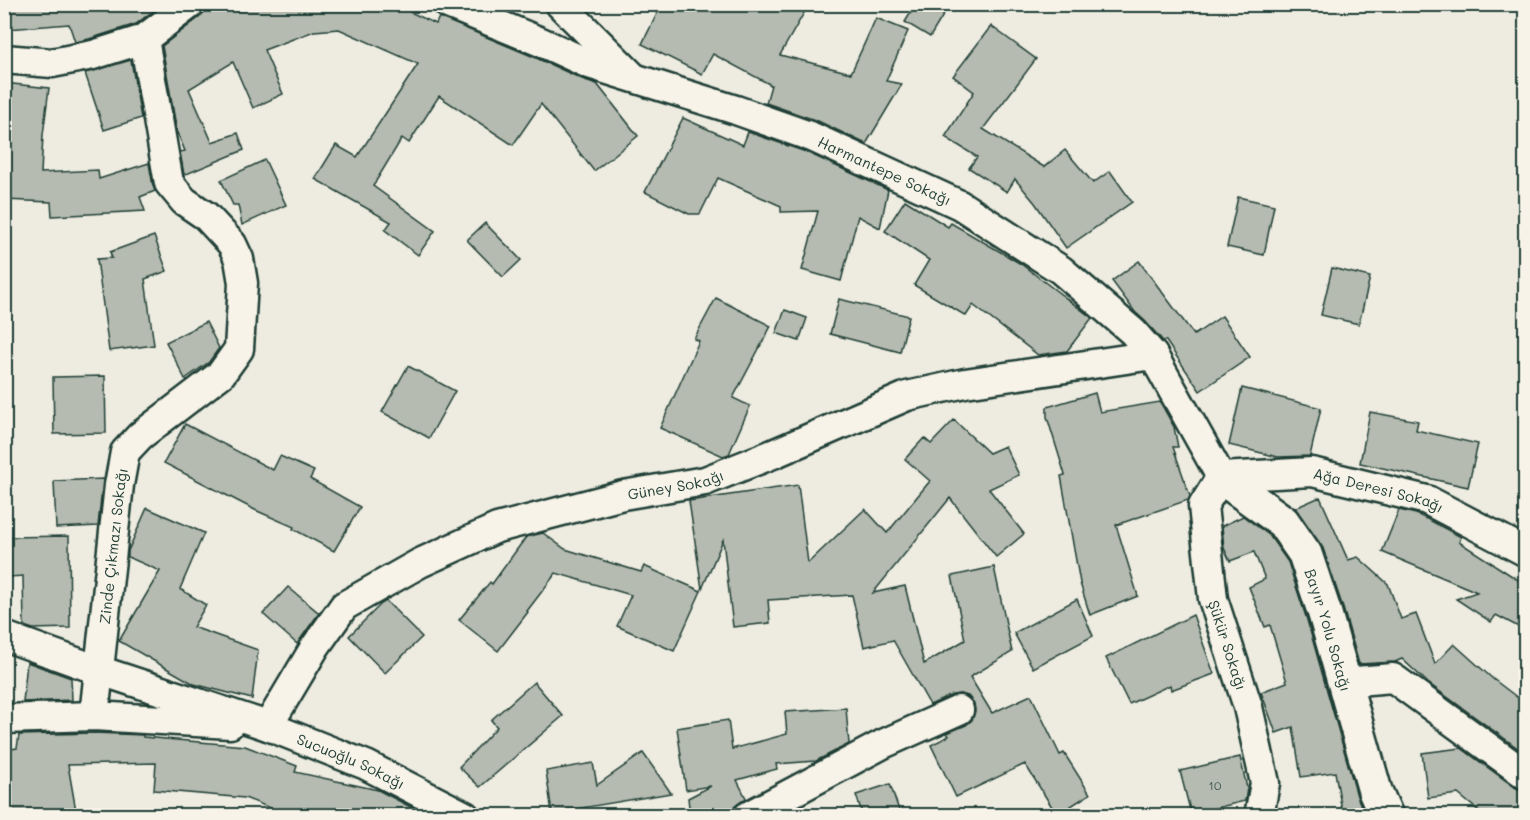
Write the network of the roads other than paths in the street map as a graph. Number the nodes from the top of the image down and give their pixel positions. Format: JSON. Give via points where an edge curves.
{"nodes":[{"id":1,"x":190,"y":4,"type":"edge"},
{"id":2,"x":448,"y":4,"type":"edge"},
{"id":3,"x":560,"y":4,"type":"edge"},
{"id":4,"x":144,"y":39,"type":"junction"},
{"id":5,"x":4,"y":59,"type":"edge"},
{"id":6,"x":634,"y":78,"type":"junction"},
{"id":7,"x":1153,"y":355,"type":"junction"},
{"id":8,"x":1221,"y":477,"type":"junction"},
{"id":9,"x":1526,"y":552,"type":"edge"},
{"id":10,"x":4,"y":636,"type":"edge"},
{"id":11,"x":98,"y":670,"type":"junction"},
{"id":12,"x":1344,"y":682,"type":"junction"},
{"id":13,"x":959,"y":710,"type":"dead end"},
{"id":14,"x":94,"y":716,"type":"junction"},
{"id":15,"x":4,"y":719,"type":"edge"},
{"id":16,"x":268,"y":726,"type":"junction"},
{"id":17,"x":1526,"y":775,"type":"edge"},
{"id":18,"x":465,"y":816,"type":"edge"},
{"id":19,"x":748,"y":816,"type":"edge"},
{"id":20,"x":1259,"y":816,"type":"edge"},
{"id":21,"x":1386,"y":816,"type":"edge"}],
"edges":[{"from":1,"to":4,"type":"street"},
{"from":2,"to":6,"type":"street","name":"Harmantepe Sokağı","via":[[589,64]]},
{"from":3,"to":6,"type":"street"},
{"from":4,"to":5,"type":"street","via":[[52,63]]},
{"from":4,"to":11,"type":"street","name":"Zinde Çıkmazı Sokağı","via":[[169,183],[232,244],[239,259],[243,283],[239,348],[220,374],[125,452]]},
{"from":6,"to":7,"type":"street","name":"Harmantepe Sokağı","via":[[812,137],[960,205],[1060,270],[1133,332]]},
{"from":7,"to":8,"type":"street","name":"Harmantepe Sokağı"},
{"from":7,"to":16,"type":"street","name":"Güney Sokağı","via":[[965,383],[907,396],[705,481],[623,495],[497,528],[420,563],[344,606]]},
{"from":8,"to":9,"type":"street","name":"Ağa Deresi Sokağı","via":[[1312,472],[1427,500]]},
{"from":8,"to":12,"type":"street","name":"Bayır Yolu Sokağı","via":[[1283,522],[1305,554]]},
{"from":8,"to":20,"type":"street","name":"Şükür Sokağı","via":[[1203,506],[1213,598],[1248,707],[1265,783]]},
{"from":10,"to":11,"type":"street","name":"Sucuoğlu Sokağı"},
{"from":11,"to":14,"type":"street","name":"Zinde Çıkmazı Sokağı"},
{"from":11,"to":16,"type":"street","name":"Sucuoğlu Sokağı"},
{"from":12,"to":17,"type":"street","via":[[1393,678]]},
{"from":12,"to":21,"type":"street","name":"Bayır Yolu Sokağı","via":[[1375,791]]},
{"from":13,"to":19,"type":"street","via":[[883,744]]},
{"from":14,"to":15,"type":"street","name":"Sucuoğlu Sokağı"},
{"from":14,"to":16,"type":"street","name":"Sucuoğlu Sokağı"},
{"from":16,"to":18,"type":"street","name":"Sucuoğlu Sokağı","via":[[366,765]]}]}
